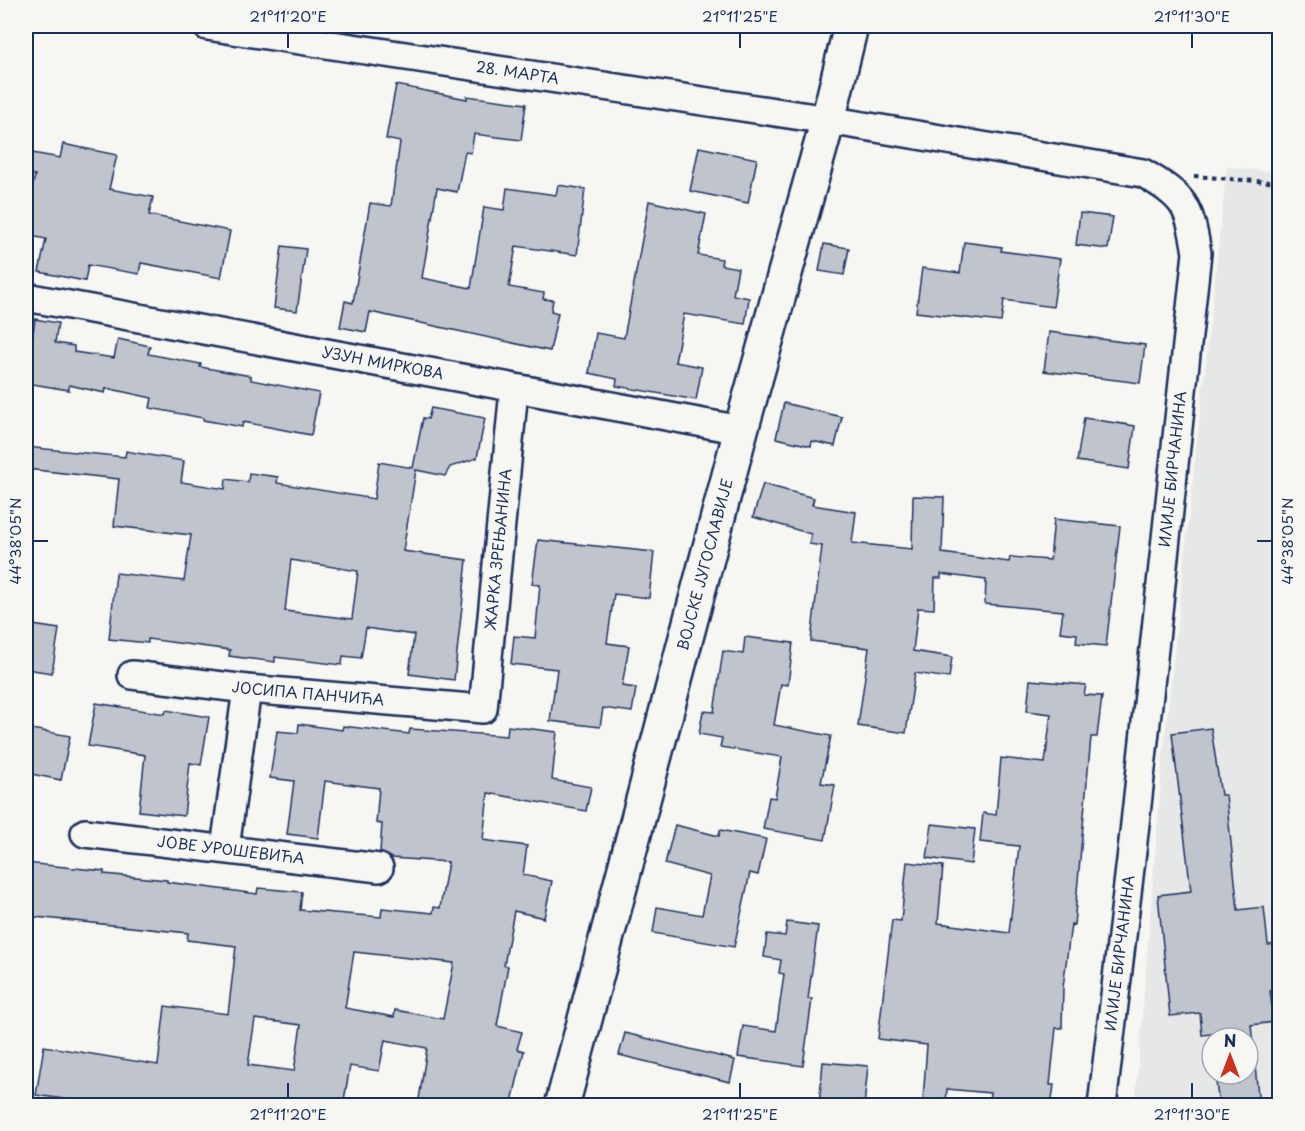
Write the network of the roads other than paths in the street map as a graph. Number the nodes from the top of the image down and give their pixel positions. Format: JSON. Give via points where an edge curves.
{"nodes":[{"id":1,"x":207,"y":26,"type":"edge"},
{"id":2,"x":851,"y":26,"type":"edge"},
{"id":3,"x":828,"y":120,"type":"junction"},
{"id":4,"x":26,"y":297,"type":"edge"},
{"id":5,"x":514,"y":390,"type":"junction"},
{"id":6,"x":741,"y":430,"type":"junction"},
{"id":7,"x":132,"y":675,"type":"dead end"},
{"id":8,"x":247,"y":689,"type":"junction"},
{"id":9,"x":483,"y":709,"type":"joint"},
{"id":10,"x":85,"y":833,"type":"dead end"},
{"id":11,"x":225,"y":848,"type":"junction"},
{"id":12,"x":379,"y":868,"type":"dead end"},
{"id":13,"x":562,"y":1106,"type":"edge"},
{"id":14,"x":1102,"y":1106,"type":"edge"}],
"edges":[{"from":1,"to":3,"type":"street","name":"28. МАРТА"},
{"from":2,"to":3,"type":"main road","name":"ВОЈСКЕ ЈУГОСЛАВИЈЕ"},
{"from":3,"to":6,"type":"main road","name":"ВОЈСКЕ ЈУГОСЛАВИЈЕ"},
{"from":3,"to":14,"type":"street","name":"ИЛИЈЕ БИРЧАНИНА","via":[[1143,173],[1170,189],[1184,203],[1192,220],[1197,253]]},
{"from":4,"to":5,"type":"street","name":"УЗУН МИРКОВА"},
{"from":5,"to":6,"type":"street","name":"УЗУН МИРКОВА"},
{"from":5,"to":9,"type":"street","name":"ЖАРКА ЗРЕЊАНИНА"},
{"from":6,"to":13,"type":"main road","name":"ВОЈСКЕ ЈУГОСЛАВИЈЕ"},
{"from":7,"to":8,"type":"street","name":"ЈОСИПА ПАНЧИЋА"},
{"from":8,"to":9,"type":"street","name":"ЈОСИПА ПАНЧИЋА"},
{"from":8,"to":11,"type":"street"},
{"from":10,"to":11,"type":"street","name":"ЈОВЕ УРОШЕВИЋА"},
{"from":11,"to":12,"type":"street","name":"ЈОВЕ УРОШЕВИЋА"}]}
